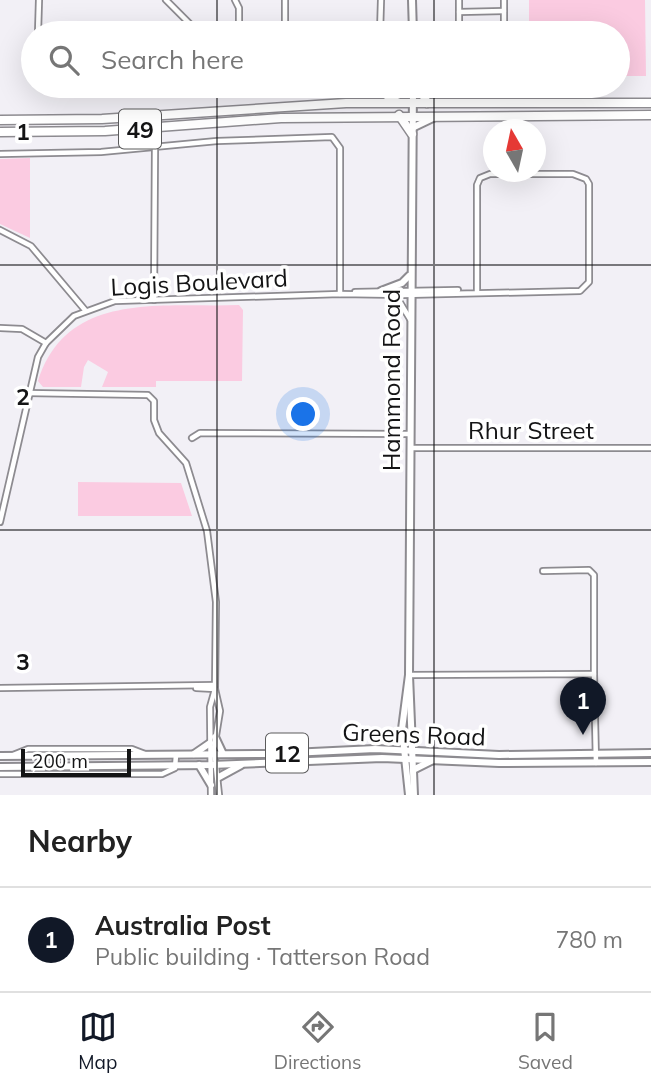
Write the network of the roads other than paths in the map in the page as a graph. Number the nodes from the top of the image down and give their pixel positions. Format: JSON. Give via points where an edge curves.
{"nodes":[{"id":1,"x":39,"y":0,"type":"edge"},
{"id":2,"x":166,"y":0,"type":"edge"},
{"id":3,"x":235,"y":0,"type":"edge"},
{"id":4,"x":285,"y":0,"type":"edge"},
{"id":5,"x":381,"y":0,"type":"edge"},
{"id":6,"x":412,"y":0,"type":"edge"},
{"id":7,"x":459,"y":0,"type":"edge"},
{"id":8,"x":504,"y":0,"type":"edge"},
{"id":9,"x":504,"y":11,"type":"junction"},
{"id":10,"x":459,"y":12,"type":"junction"},
{"id":11,"x":38,"y":21,"type":"edge"},
{"id":12,"x":188,"y":21,"type":"edge"},
{"id":13,"x":239,"y":21,"type":"edge"},
{"id":14,"x":285,"y":21,"type":"edge"},
{"id":15,"x":380,"y":21,"type":"edge"},
{"id":16,"x":413,"y":21,"type":"edge"},
{"id":17,"x":459,"y":21,"type":"edge"},
{"id":18,"x":504,"y":21,"type":"edge"},
{"id":19,"x":390,"y":98,"type":"edge"},
{"id":20,"x":414,"y":98,"type":"edge"},
{"id":21,"x":423,"y":98,"type":"edge"},
{"id":22,"x":378,"y":103,"type":"junction"},
{"id":23,"x":413,"y":103,"type":"junction"},
{"id":24,"x":427,"y":103,"type":"junction"},
{"id":25,"x":651,"y":103,"type":"edge"},
{"id":26,"x":399,"y":115,"type":"junction"},
{"id":27,"x":413,"y":115,"type":"junction"},
{"id":28,"x":440,"y":115,"type":"junction"},
{"id":29,"x":651,"y":115,"type":"edge"},
{"id":30,"x":0,"y":120,"type":"edge"},
{"id":31,"x":412,"y":131,"type":"junction"},
{"id":32,"x":0,"y":132,"type":"edge"},
{"id":33,"x":155,"y":148,"type":"junction"},
{"id":34,"x":0,"y":154,"type":"edge"},
{"id":35,"x":0,"y":230,"type":"edge"},
{"id":36,"x":410,"y":276,"type":"junction"},
{"id":37,"x":381,"y":291,"type":"junction"},
{"id":38,"x":410,"y":292,"type":"junction"},
{"id":39,"x":477,"y":292,"type":"junction"},
{"id":40,"x":342,"y":294,"type":"junction"},
{"id":41,"x":395,"y":295,"type":"junction"},
{"id":42,"x":154,"y":300,"type":"junction"},
{"id":43,"x":85,"y":310,"type":"junction"},
{"id":44,"x":411,"y":319,"type":"junction"},
{"id":45,"x":0,"y":328,"type":"edge"},
{"id":46,"x":46,"y":343,"type":"junction"},
{"id":47,"x":28,"y":391,"type":"junction"},
{"id":48,"x":411,"y":434,"type":"junction"},
{"id":49,"x":192,"y":438,"type":"dead end"},
{"id":50,"x":411,"y":448,"type":"junction"},
{"id":51,"x":651,"y":448,"type":"edge"},
{"id":52,"x":0,"y":522,"type":"edge"},
{"id":53,"x":543,"y":571,"type":"dead end"},
{"id":54,"x":594,"y":674,"type":"junction"},
{"id":55,"x":409,"y":675,"type":"junction"},
{"id":56,"x":215,"y":687,"type":"junction"},
{"id":57,"x":0,"y":688,"type":"edge"},
{"id":58,"x":212,"y":740,"type":"junction"},
{"id":59,"x":403,"y":741,"type":"junction"},
{"id":60,"x":382,"y":749,"type":"junction"},
{"id":61,"x":651,"y":753,"type":"edge"},
{"id":62,"x":194,"y":754,"type":"junction"},
{"id":63,"x":216,"y":754,"type":"junction"},
{"id":64,"x":407,"y":754,"type":"junction"},
{"id":65,"x":596,"y":754,"type":"junction"},
{"id":66,"x":0,"y":755,"type":"edge"},
{"id":67,"x":176,"y":755,"type":"junction"},
{"id":68,"x":437,"y":759,"type":"junction"},
{"id":69,"x":508,"y":759,"type":"junction"},
{"id":70,"x":651,"y":762,"type":"edge"},
{"id":71,"x":596,"y":763,"type":"junction"},
{"id":72,"x":243,"y":764,"type":"junction"},
{"id":73,"x":176,"y":765,"type":"junction"},
{"id":74,"x":198,"y":765,"type":"junction"},
{"id":75,"x":214,"y":765,"type":"junction"},
{"id":76,"x":36,"y":766,"type":"junction"},
{"id":77,"x":0,"y":767,"type":"edge"},
{"id":78,"x":413,"y":770,"type":"junction"},
{"id":79,"x":0,"y":774,"type":"edge"},
{"id":80,"x":32,"y":774,"type":"junction"},
{"id":81,"x":219,"y":777,"type":"junction"},
{"id":82,"x":211,"y":785,"type":"junction"},
{"id":83,"x":211,"y":795,"type":"edge"},
{"id":84,"x":219,"y":795,"type":"edge"},
{"id":85,"x":409,"y":795,"type":"edge"},
{"id":86,"x":414,"y":795,"type":"edge"}],
"edges":[{"from":1,"to":11,"type":"street"},
{"from":2,"to":12,"type":"street"},
{"from":3,"to":13,"type":"street"},
{"from":4,"to":14,"type":"street"},
{"from":5,"to":15,"type":"street"},
{"from":6,"to":16,"type":"main road"},
{"from":7,"to":10,"type":"street"},
{"from":8,"to":9,"type":"street"},
{"from":9,"to":10,"type":"street"},
{"from":9,"to":18,"type":"street"},
{"from":10,"to":17,"type":"street"},
{"from":19,"to":22,"type":"main road"},
{"from":20,"to":23,"type":"main road","name":"Hammond Road"},
{"from":21,"to":24,"type":"highway"},
{"from":22,"to":23,"type":"highway","number":"49"},
{"from":22,"to":30,"type":"highway","number":"49","via":[[277,105],[102,119]]},
{"from":23,"to":24,"type":"highway","number":"49"},
{"from":23,"to":27,"type":"main road","name":"Hammond Road"},
{"from":24,"to":25,"type":"highway","number":"49"},
{"from":26,"to":27,"type":"highway","number":"49"},
{"from":26,"to":31,"type":"highway"},
{"from":26,"to":32,"type":"highway","number":"49"},
{"from":27,"to":28,"type":"highway","number":"49"},
{"from":27,"to":31,"type":"main road","name":"Hammond Road"},
{"from":28,"to":29,"type":"highway","number":"49"},
{"from":28,"to":31,"type":"main road"},
{"from":31,"to":36,"type":"main road","name":"Hammond Road"},
{"from":33,"to":34,"type":"street"},
{"from":33,"to":40,"type":"street","via":[[332,137],[340,148]]},
{"from":33,"to":42,"type":"street"},
{"from":35,"to":43,"type":"street","via":[[31,246]]},
{"from":36,"to":37,"type":"main road"},
{"from":36,"to":38,"type":"main road","name":"Hammond Road"},
{"from":37,"to":38,"type":"street","name":"Logis Boulevard"},
{"from":37,"to":40,"type":"street","name":"Logis Boulevard"},
{"from":38,"to":39,"type":"street"},
{"from":38,"to":41,"type":"street","name":"Logis Boulevard"},
{"from":38,"to":44,"type":"main road","name":"Hammond Road"},
{"from":39,"to":39,"type":"street","via":[[587,287],[589,192],[582,175],[490,174],[480,178]]},
{"from":40,"to":41,"type":"street","name":"Logis Boulevard"},
{"from":40,"to":42,"type":"street","name":"Logis Boulevard"},
{"from":41,"to":44,"type":"street"},
{"from":42,"to":43,"type":"street","name":"Logis Boulevard","via":[[115,301]]},
{"from":43,"to":46,"type":"street","name":"Logis Boulevard"},
{"from":44,"to":48,"type":"main road","name":"Hammond Road"},
{"from":45,"to":46,"type":"street","via":[[22,329]]},
{"from":46,"to":47,"type":"street","name":"Logis Boulevard"},
{"from":47,"to":52,"type":"street","name":"Logis Boulevard"},
{"from":47,"to":56,"type":"street","via":[[146,394],[153,398],[159,433],[186,463],[207,531],[216,602]]},
{"from":48,"to":49,"type":"street","via":[[200,433]]},
{"from":48,"to":50,"type":"main road","name":"Hammond Road"},
{"from":50,"to":51,"type":"street","name":"Rhur Street"},
{"from":50,"to":55,"type":"main road","name":"Hammond Road"},
{"from":53,"to":54,"type":"street","via":[[589,570],[594,575]]},
{"from":54,"to":55,"type":"street"},
{"from":54,"to":65,"type":"street"},
{"from":55,"to":59,"type":"main road","name":"Hammond Road"},
{"from":55,"to":64,"type":"main road","name":"Hammond Road"},
{"from":56,"to":57,"type":"street"},
{"from":56,"to":58,"type":"street","via":[[210,703]]},
{"from":56,"to":58,"type":"street","via":[[220,711]]},
{"from":58,"to":62,"type":"main road"},
{"from":58,"to":63,"type":"main road"},
{"from":58,"to":63,"type":"street"},
{"from":59,"to":60,"type":"main road"},
{"from":59,"to":64,"type":"main road","name":"Hammond Road"},
{"from":60,"to":63,"type":"main road","name":"Greens Road","number":"12"},
{"from":60,"to":64,"type":"main road","name":"Greens Road","number":"12"},
{"from":61,"to":65,"type":"main road","name":"Greens Road","number":"12"},
{"from":62,"to":63,"type":"main road","name":"Greens Road","number":"12"},
{"from":62,"to":67,"type":"main road","name":"Greens Road","number":"12"},
{"from":63,"to":75,"type":"street"},
{"from":64,"to":68,"type":"main road","name":"Greens Road","number":"12"},
{"from":64,"to":69,"type":"main road","name":"Greens Road","number":"12"},
{"from":64,"to":72,"type":"main road","name":"Greens Road","number":"12"},
{"from":64,"to":78,"type":"main road","name":"Hammond Road"},
{"from":64,"to":85,"type":"main road","name":"Hammond Road"},
{"from":65,"to":69,"type":"main road","name":"Greens Road","number":"12"},
{"from":65,"to":71,"type":"street"},
{"from":66,"to":67,"type":"main road","name":"Greens Road","number":"12"},
{"from":67,"to":73,"type":"street"},
{"from":68,"to":69,"type":"main road","name":"Greens Road","number":"12"},
{"from":68,"to":78,"type":"main road"},
{"from":69,"to":71,"type":"main road","name":"Greens Road","number":"12"},
{"from":70,"to":71,"type":"main road","name":"Greens Road","number":"12"},
{"from":72,"to":75,"type":"main road","name":"Greens Road","number":"12"},
{"from":72,"to":81,"type":"main road"},
{"from":73,"to":74,"type":"main road","name":"Greens Road","number":"12"},
{"from":73,"to":76,"type":"main road","name":"Greens Road","number":"12"},
{"from":73,"to":80,"type":"street","name":"Greens Road","via":[[162,774]]},
{"from":74,"to":75,"type":"main road","name":"Greens Road","number":"12"},
{"from":74,"to":82,"type":"main road"},
{"from":75,"to":81,"type":"street"},
{"from":75,"to":82,"type":"street"},
{"from":76,"to":77,"type":"main road","name":"Greens Road","number":"12"},
{"from":76,"to":80,"type":"street"},
{"from":78,"to":86,"type":"main road","name":"Hammond Road"},
{"from":79,"to":80,"type":"street","name":"Greens Road"},
{"from":81,"to":84,"type":"street"},
{"from":82,"to":83,"type":"street"}]}
